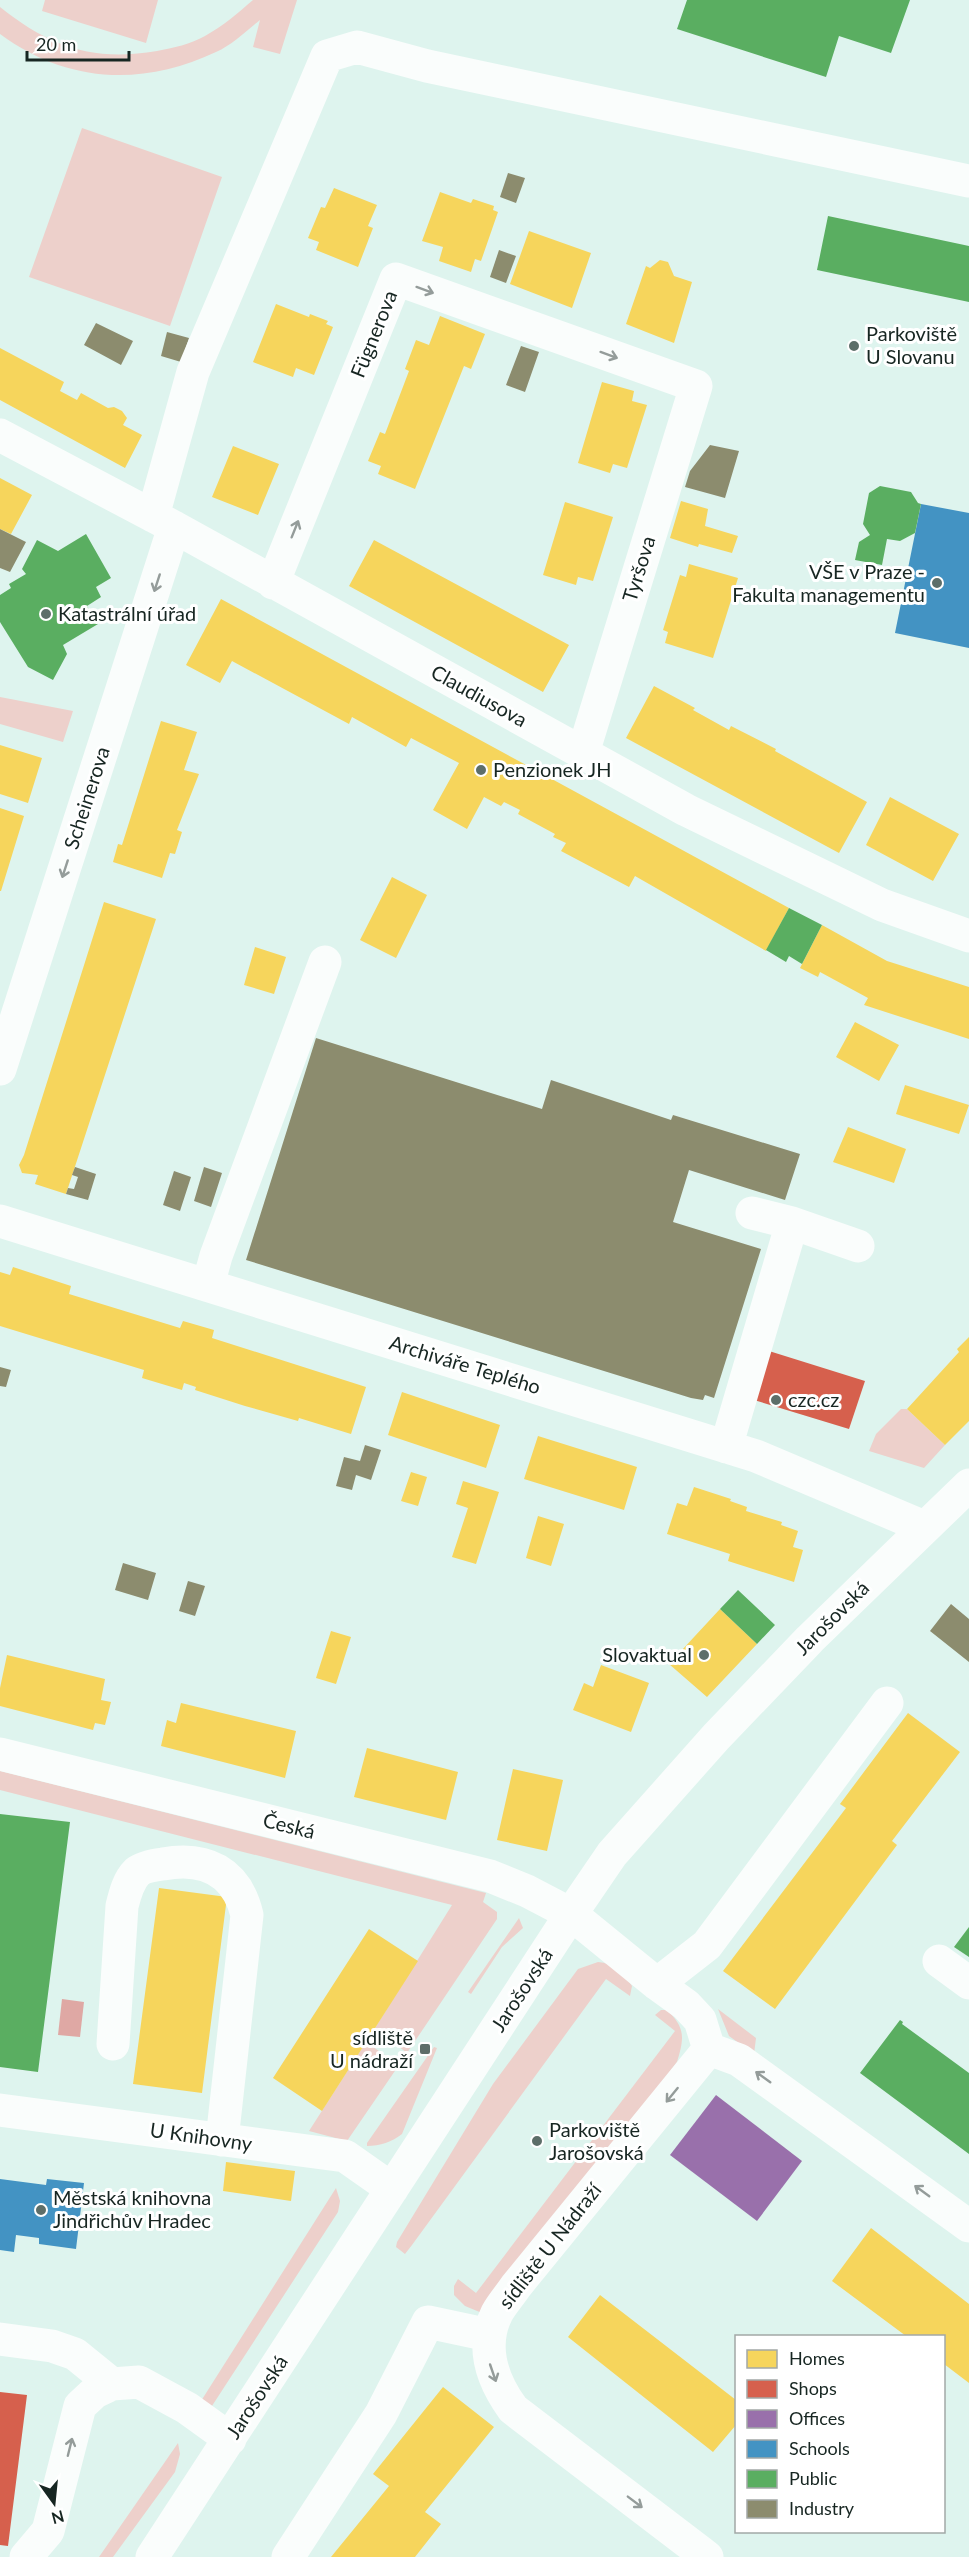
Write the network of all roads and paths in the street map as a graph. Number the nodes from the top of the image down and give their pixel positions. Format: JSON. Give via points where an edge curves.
{"nodes":[{"id":1,"x":969,"y":181,"type":"edge"},
{"id":2,"x":696,"y":386,"type":"joint"},
{"id":3,"x":0,"y":435,"type":"edge"},
{"id":4,"x":164,"y":522,"type":"junction"},
{"id":5,"x":273,"y":583,"type":"junction"},
{"id":6,"x":583,"y":753,"type":"junction"},
{"id":7,"x":969,"y":936,"type":"edge"},
{"id":8,"x":325,"y":962,"type":"dead end"},
{"id":9,"x":0,"y":1069,"type":"edge"},
{"id":10,"x":752,"y":1213,"type":"dead end"},
{"id":11,"x":0,"y":1221,"type":"edge"},
{"id":12,"x":792,"y":1223,"type":"junction"},
{"id":13,"x":858,"y":1246,"type":"dead end"},
{"id":14,"x":208,"y":1285,"type":"junction"},
{"id":15,"x":726,"y":1447,"type":"junction"},
{"id":16,"x":963,"y":1502,"type":"edge"},
{"id":17,"x":924,"y":1527,"type":"junction"},
{"id":18,"x":887,"y":1703,"type":"dead end"},
{"id":19,"x":0,"y":1754,"type":"edge"},
{"id":20,"x":571,"y":1914,"type":"junction"},
{"id":21,"x":939,"y":1961,"type":"dead end"},
{"id":22,"x":969,"y":1983,"type":"edge"},
{"id":23,"x":657,"y":1984,"type":"junction"},
{"id":24,"x":113,"y":2044,"type":"dead end"},
{"id":25,"x":709,"y":2049,"type":"junction"},
{"id":26,"x":0,"y":2110,"type":"edge"},
{"id":27,"x":222,"y":2140,"type":"junction"},
{"id":28,"x":392,"y":2189,"type":"junction"},
{"id":29,"x":969,"y":2226,"type":"edge"},
{"id":30,"x":489,"y":2335,"type":"junction"},
{"id":31,"x":0,"y":2339,"type":"edge"},
{"id":32,"x":112,"y":2384,"type":"junction"},
{"id":33,"x":230,"y":2439,"type":"junction"},
{"id":34,"x":26,"y":2557,"type":"edge"},
{"id":35,"x":152,"y":2557,"type":"edge"},
{"id":36,"x":288,"y":2557,"type":"edge"},
{"id":37,"x":707,"y":2557,"type":"edge"}],
"edges":[{"from":1,"to":4,"type":"street","name":"Scheinerova","via":[[427,66],[357,46],[327,56],[193,372]]},
{"from":5,"to":2,"type":"street","name":"Fügnerova","one_way":true,"via":[[396,279]]},
{"from":2,"to":6,"type":"street","name":"Tyršova"},
{"from":3,"to":4,"type":"street","name":"Claudiusova"},
{"from":4,"to":5,"type":"street","name":"Claudiusova"},
{"from":4,"to":9,"type":"street","name":"Scheinerova","one_way":true},
{"from":5,"to":6,"type":"street","name":"Claudiusova"},
{"from":6,"to":7,"type":"street","name":"Claudiusova","via":[[686,810],[882,905]]},
{"from":8,"to":14,"type":"street"},
{"from":10,"to":12,"type":"street"},
{"from":11,"to":14,"type":"street","name":"Archiváře Teplého"},
{"from":12,"to":13,"type":"street"},
{"from":12,"to":15,"type":"street"},
{"from":14,"to":15,"type":"street","name":"Archiváře Teplého"},
{"from":15,"to":17,"type":"street","name":"Archiváře Teplého"},
{"from":16,"to":17,"type":"street","name":"Jarošovská"},
{"from":17,"to":20,"type":"street","name":"Jarošovská","via":[[716,1737],[612,1854]]},
{"from":18,"to":23,"type":"street","via":[[706,1945]]},
{"from":19,"to":20,"type":"street","name":"Česká","via":[[490,1876]]},
{"from":20,"to":23,"type":"street"},
{"from":20,"to":28,"type":"street","name":"Jarošovská"},
{"from":21,"to":22,"type":"street"},
{"from":23,"to":25,"type":"street","via":[[700,2020]]},
{"from":24,"to":27,"type":"street","via":[[122,1906],[128,1884],[138,1871],[154,1866],[193,1861],[214,1868],[230,1879],[243,1898],[247,1915]]},
{"from":29,"to":25,"type":"street","one_way":true,"via":[[739,2060]]},
{"from":25,"to":30,"type":"street","name":"sídliště U Nádraží","one_way":true,"via":[[516,2286]]},
{"from":26,"to":27,"type":"street","name":"U Knihovny"},
{"from":27,"to":28,"type":"street","name":"U Knihovny","via":[[345,2156]]},
{"from":28,"to":33,"type":"street","name":"Jarošovská"},
{"from":30,"to":36,"type":"street","via":[[428,2322],[381,2414]]},
{"from":30,"to":37,"type":"street","name":"sídliště U Nádraží","one_way":true,"via":[[490,2365],[513,2409]]},
{"from":31,"to":32,"type":"street","via":[[52,2346],[75,2354]]},
{"from":32,"to":33,"type":"street","via":[[139,2382]]},
{"from":34,"to":32,"type":"street","one_way":true,"via":[[48,2531],[80,2406],[95,2392]]},
{"from":33,"to":35,"type":"street","name":"Jarošovská"}]}
